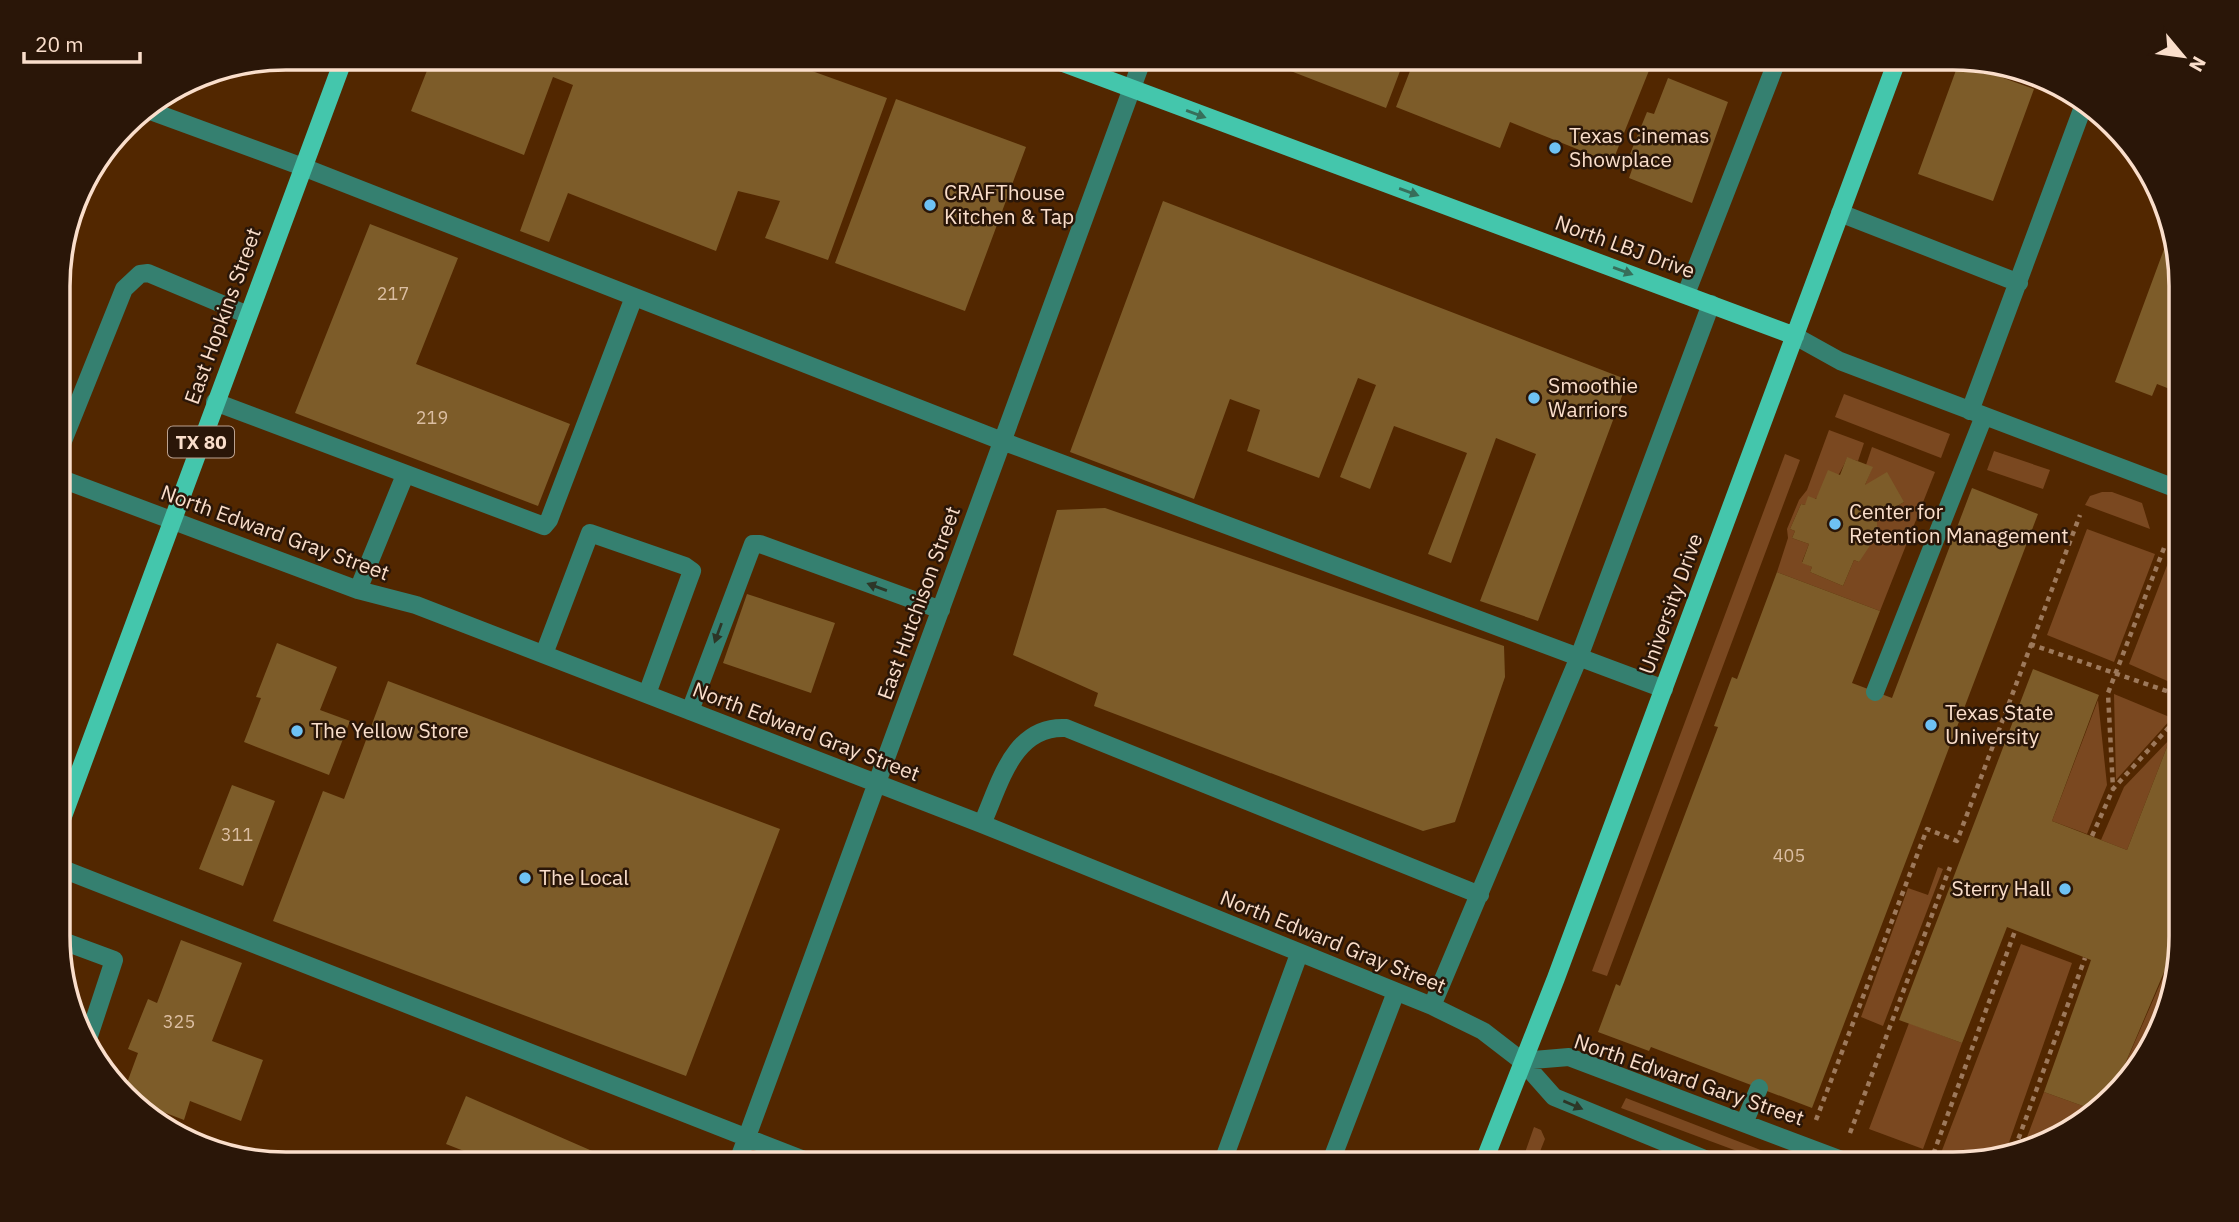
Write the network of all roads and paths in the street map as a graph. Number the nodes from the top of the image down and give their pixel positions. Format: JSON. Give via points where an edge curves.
{"nodes":[{"id":1,"x":339,"y":70,"type":"edge"},
{"id":2,"x":1081,"y":70,"type":"edge"},
{"id":3,"x":1139,"y":70,"type":"edge"},
{"id":4,"x":1773,"y":70,"type":"edge"},
{"id":5,"x":1894,"y":70,"type":"edge"},
{"id":6,"x":1132,"y":90,"type":"junction"},
{"id":7,"x":158,"y":113,"type":"edge"},
{"id":8,"x":2081,"y":113,"type":"edge"},
{"id":9,"x":303,"y":167,"type":"junction"},
{"id":10,"x":1840,"y":213,"type":"junction"},
{"id":11,"x":2019,"y":283,"type":"junction"},
{"id":12,"x":1686,"y":294,"type":"junction"},
{"id":13,"x":634,"y":297,"type":"junction"},
{"id":14,"x":1711,"y":304,"type":"junction"},
{"id":15,"x":248,"y":315,"type":"junction"},
{"id":16,"x":1795,"y":336,"type":"junction"},
{"id":17,"x":215,"y":402,"type":"junction"},
{"id":18,"x":1977,"y":414,"type":"junction"},
{"id":19,"x":70,"y":424,"type":"edge"},
{"id":20,"x":1002,"y":441,"type":"junction"},
{"id":21,"x":405,"y":475,"type":"junction"},
{"id":22,"x":70,"y":482,"type":"edge"},
{"id":23,"x":2169,"y":486,"type":"edge"},
{"id":24,"x":2080,"y":516,"type":"dead end"},
{"id":25,"x":174,"y":523,"type":"junction"},
{"id":26,"x":2164,"y":548,"type":"dead end"},
{"id":27,"x":358,"y":590,"type":"junction"},
{"id":28,"x":941,"y":610,"type":"junction"},
{"id":29,"x":2030,"y":644,"type":"junction"},
{"id":30,"x":544,"y":654,"type":"junction"},
{"id":31,"x":1579,"y":657,"type":"junction"},
{"id":32,"x":2116,"y":672,"type":"junction"},
{"id":33,"x":1664,"y":689,"type":"junction"},
{"id":34,"x":1875,"y":692,"type":"dead end"},
{"id":35,"x":2169,"y":692,"type":"edge"},
{"id":36,"x":647,"y":694,"type":"junction"},
{"id":37,"x":690,"y":711,"type":"junction"},
{"id":38,"x":2169,"y":727,"type":"edge"},
{"id":39,"x":876,"y":783,"type":"junction"},
{"id":40,"x":2113,"y":789,"type":"junction"},
{"id":41,"x":70,"y":800,"type":"edge"},
{"id":42,"x":982,"y":824,"type":"junction"},
{"id":43,"x":2092,"y":836,"type":"dead end"},
{"id":44,"x":1950,"y":867,"type":"dead end"},
{"id":45,"x":70,"y":872,"type":"edge"},
{"id":46,"x":1480,"y":895,"type":"junction"},
{"id":47,"x":2015,"y":931,"type":"dead end"},
{"id":48,"x":71,"y":944,"type":"edge"},
{"id":49,"x":1299,"y":954,"type":"junction"},
{"id":50,"x":2084,"y":958,"type":"dead end"},
{"id":51,"x":1396,"y":992,"type":"junction"},
{"id":52,"x":1432,"y":1006,"type":"junction"},
{"id":53,"x":91,"y":1029,"type":"edge"},
{"id":54,"x":1522,"y":1061,"type":"junction"},
{"id":55,"x":1759,"y":1088,"type":"dead end"},
{"id":56,"x":1816,"y":1120,"type":"dead end"},
{"id":57,"x":1745,"y":1121,"type":"junction"},
{"id":58,"x":1849,"y":1133,"type":"dead end"},
{"id":59,"x":747,"y":1138,"type":"junction"},
{"id":60,"x":2017,"y":1142,"type":"edge"},
{"id":61,"x":742,"y":1152,"type":"edge"},
{"id":62,"x":783,"y":1152,"type":"edge"},
{"id":63,"x":1226,"y":1152,"type":"edge"},
{"id":64,"x":1335,"y":1152,"type":"edge"},
{"id":65,"x":1488,"y":1152,"type":"edge"},
{"id":66,"x":1688,"y":1152,"type":"edge"},
{"id":67,"x":1822,"y":1152,"type":"edge"},
{"id":68,"x":1934,"y":1152,"type":"edge"}],
"edges":[{"from":1,"to":9,"type":"main road","name":"East Hopkins Street","number":"TX 80"},
{"from":2,"to":6,"type":"main road","name":"North LBJ Drive"},
{"from":3,"to":6,"type":"street","name":"East Hutchison Street"},
{"from":4,"to":12,"type":"street"},
{"from":5,"to":10,"type":"main road","name":"University Drive"},
{"from":6,"to":12,"type":"main road","name":"North LBJ Drive","one_way":true},
{"from":6,"to":20,"type":"street","name":"East Hutchison Street"},
{"from":7,"to":9,"type":"street"},
{"from":8,"to":11,"type":"street"},
{"from":9,"to":13,"type":"street"},
{"from":9,"to":15,"type":"main road","name":"East Hopkins Street","number":"TX 80"},
{"from":10,"to":11,"type":"street"},
{"from":10,"to":16,"type":"main road","name":"University Drive"},
{"from":11,"to":18,"type":"street"},
{"from":12,"to":14,"type":"main road","name":"North LBJ Drive"},
{"from":13,"to":20,"type":"street"},
{"from":13,"to":21,"type":"street","via":[[544,526]]},
{"from":14,"to":16,"type":"main road","name":"North LBJ Drive"},
{"from":14,"to":31,"type":"street"},
{"from":15,"to":17,"type":"main road","name":"East Hopkins Street","number":"TX 80"},
{"from":15,"to":19,"type":"street","via":[[148,273],[133,278],[124,289]]},
{"from":16,"to":18,"type":"street","name":"North LBJ Drive","via":[[1840,361]]},
{"from":16,"to":33,"type":"main road","name":"University Drive"},
{"from":17,"to":21,"type":"street"},
{"from":17,"to":25,"type":"main road","name":"East Hopkins Street","number":"TX 80"},
{"from":18,"to":23,"type":"street","name":"North LBJ Drive"},
{"from":18,"to":34,"type":"street"},
{"from":20,"to":28,"type":"street","name":"East Hutchison Street"},
{"from":20,"to":31,"type":"street"},
{"from":21,"to":27,"type":"street"},
{"from":22,"to":25,"type":"street","name":"North Edward Gray Street"},
{"from":24,"to":29,"type":"path"},
{"from":25,"to":27,"type":"street","name":"North Edward Gray Street"},
{"from":25,"to":41,"type":"main road","name":"East Hopkins Street","number":"TX 80"},
{"from":26,"to":32,"type":"path"},
{"from":27,"to":30,"type":"street","name":"North Edward Gray Street","via":[[416,605]]},
{"from":28,"to":37,"type":"street","one_way":true,"via":[[753,544]]},
{"from":28,"to":39,"type":"street","name":"East Hutchison Street"},
{"from":29,"to":32,"type":"path"},
{"from":29,"to":56,"type":"path","via":[[1957,841],[1927,829]]},
{"from":30,"to":36,"type":"street","name":"North Edward Gray Street"},
{"from":30,"to":36,"type":"street","via":[[590,533],[685,566],[692,570]]},
{"from":31,"to":33,"type":"street"},
{"from":31,"to":46,"type":"street"},
{"from":32,"to":35,"type":"path"},
{"from":32,"to":40,"type":"path","via":[[2108,693]]},
{"from":33,"to":54,"type":"main road","name":"University Drive"},
{"from":36,"to":37,"type":"street","name":"North Edward Gray Street"},
{"from":37,"to":39,"type":"street","name":"North Edward Gray Street"},
{"from":38,"to":40,"type":"path"},
{"from":39,"to":42,"type":"street","name":"North Edward Gray Street"},
{"from":39,"to":59,"type":"street","name":"East Hutchison Street"},
{"from":40,"to":43,"type":"path"},
{"from":42,"to":46,"type":"street","via":[[1018,746],[1048,727],[1066,729]]},
{"from":42,"to":49,"type":"street","name":"North Edward Gray Street"},
{"from":44,"to":58,"type":"path"},
{"from":45,"to":59,"type":"street"},
{"from":46,"to":52,"type":"street"},
{"from":47,"to":68,"type":"path"},
{"from":48,"to":53,"type":"street","via":[[114,960]]},
{"from":49,"to":51,"type":"street","name":"North Edward Gray Street"},
{"from":49,"to":63,"type":"street"},
{"from":50,"to":60,"type":"path"},
{"from":51,"to":52,"type":"street","name":"North Edward Gray Street"},
{"from":51,"to":64,"type":"street"},
{"from":52,"to":54,"type":"street","name":"North Edward Gray Street","via":[[1483,1031]]},
{"from":54,"to":57,"type":"street","name":"North Edward Gary Street","via":[[1569,1058]]},
{"from":54,"to":65,"type":"main road","name":"University Drive"},
{"from":54,"to":66,"type":"street","one_way":true,"via":[[1554,1097]]},
{"from":55,"to":57,"type":"street"},
{"from":57,"to":67,"type":"street","name":"North Edward Gary Street"},
{"from":59,"to":61,"type":"street","name":"East Hutchison Street"},
{"from":59,"to":62,"type":"street"}]}
